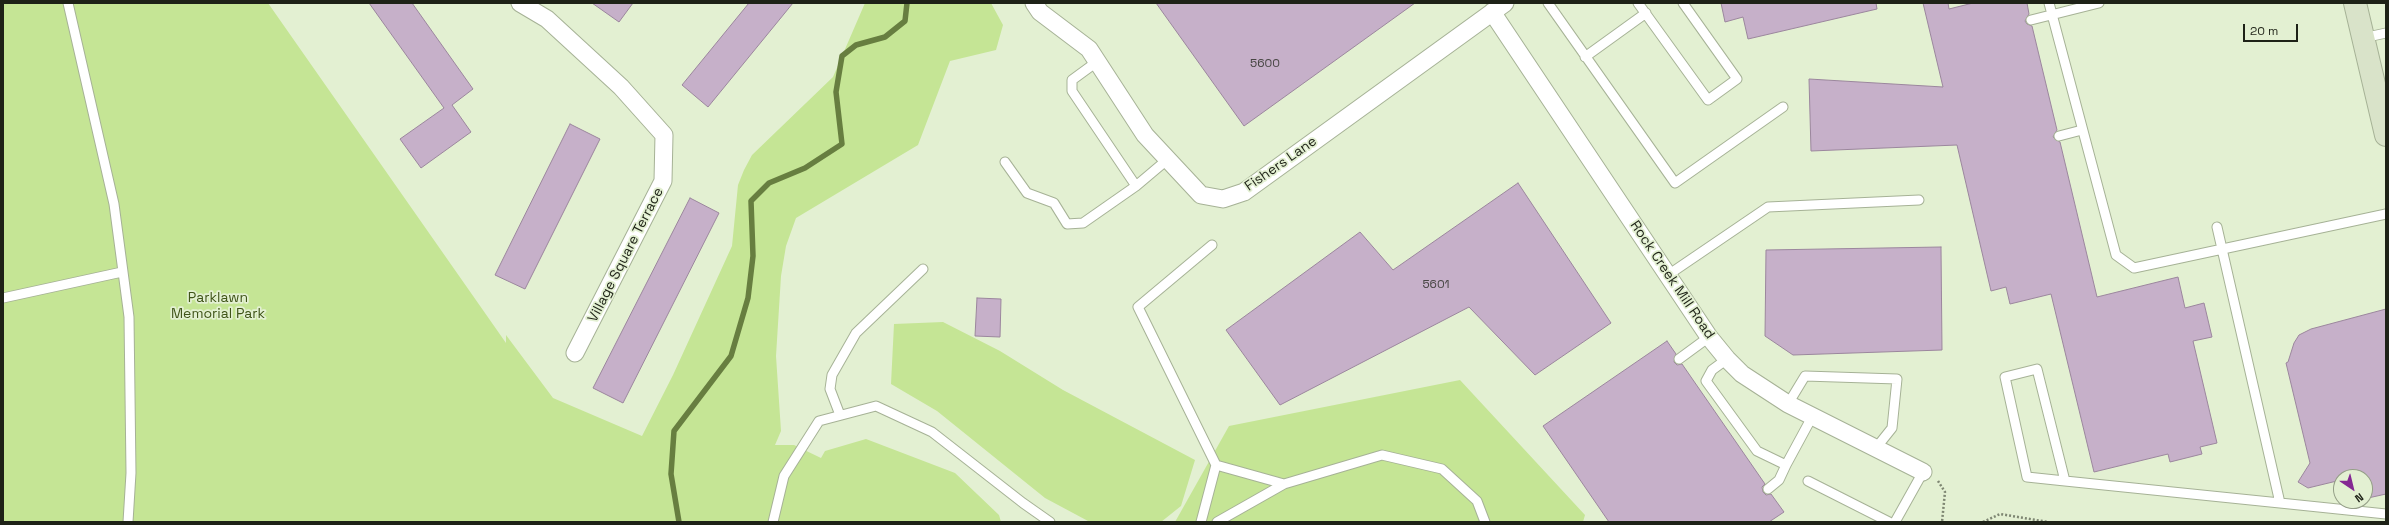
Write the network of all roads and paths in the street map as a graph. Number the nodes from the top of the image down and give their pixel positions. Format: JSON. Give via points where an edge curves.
{"nodes":[{"id":1,"x":68,"y":3,"type":"edge"},
{"id":2,"x":520,"y":3,"type":"edge"},
{"id":3,"x":1034,"y":3,"type":"edge"},
{"id":4,"x":1548,"y":3,"type":"edge"},
{"id":5,"x":1638,"y":3,"type":"edge"},
{"id":6,"x":1683,"y":3,"type":"edge"},
{"id":7,"x":2049,"y":3,"type":"edge"},
{"id":8,"x":2099,"y":3,"type":"edge"},
{"id":9,"x":2355,"y":3,"type":"edge"},
{"id":10,"x":1498,"y":8,"type":"edge"},
{"id":11,"x":1646,"y":13,"type":"junction"},
{"id":12,"x":2052,"y":14,"type":"junction"},
{"id":13,"x":2031,"y":20,"type":"dead end"},
{"id":14,"x":2386,"y":33,"type":"edge"},
{"id":15,"x":2363,"y":38,"type":"junction"},
{"id":16,"x":1585,"y":57,"type":"junction"},
{"id":17,"x":1098,"y":61,"type":"junction"},
{"id":18,"x":1783,"y":107,"type":"dead end"},
{"id":19,"x":2082,"y":130,"type":"junction"},
{"id":20,"x":2386,"y":135,"type":"edge"},
{"id":21,"x":2059,"y":136,"type":"dead end"},
{"id":22,"x":1168,"y":159,"type":"junction"},
{"id":23,"x":1005,"y":162,"type":"dead end"},
{"id":24,"x":1136,"y":186,"type":"junction"},
{"id":25,"x":1919,"y":200,"type":"dead end"},
{"id":26,"x":2386,"y":214,"type":"edge"},
{"id":27,"x":2217,"y":228,"type":"dead end"},
{"id":28,"x":1212,"y":245,"type":"dead end"},
{"id":29,"x":2222,"y":249,"type":"junction"},
{"id":30,"x":924,"y":269,"type":"dead end"},
{"id":31,"x":122,"y":272,"type":"junction"},
{"id":32,"x":1668,"y":275,"type":"junction"},
{"id":33,"x":3,"y":298,"type":"edge"},
{"id":34,"x":1709,"y":337,"type":"junction"},
{"id":35,"x":575,"y":353,"type":"dead end"},
{"id":36,"x":1679,"y":359,"type":"dead end"},
{"id":37,"x":1727,"y":359,"type":"junction"},
{"id":38,"x":1788,"y":404,"type":"junction"},
{"id":39,"x":840,"y":415,"type":"junction"},
{"id":40,"x":1812,"y":417,"type":"junction"},
{"id":41,"x":1876,"y":448,"type":"junction"},
{"id":42,"x":1216,"y":464,"type":"junction"},
{"id":43,"x":1786,"y":465,"type":"junction"},
{"id":44,"x":1923,"y":472,"type":"junction"},
{"id":45,"x":1808,"y":481,"type":"dead end"},
{"id":46,"x":2065,"y":481,"type":"junction"},
{"id":47,"x":1284,"y":484,"type":"junction"},
{"id":48,"x":1768,"y":489,"type":"dead end"},
{"id":49,"x":2280,"y":503,"type":"junction"},
{"id":50,"x":2386,"y":514,"type":"edge"},
{"id":51,"x":128,"y":522,"type":"edge"},
{"id":52,"x":773,"y":522,"type":"edge"},
{"id":53,"x":1050,"y":522,"type":"edge"},
{"id":54,"x":1200,"y":522,"type":"edge"},
{"id":55,"x":1217,"y":522,"type":"edge"},
{"id":56,"x":1485,"y":522,"type":"edge"},
{"id":57,"x":1889,"y":522,"type":"edge"},
{"id":58,"x":1895,"y":522,"type":"edge"},
{"id":59,"x":1942,"y":522,"type":"edge"},
{"id":60,"x":1983,"y":522,"type":"edge"},
{"id":61,"x":2048,"y":522,"type":"edge"}],
"edges":[{"from":1,"to":31,"type":"lane","via":[[114,204]]},
{"from":2,"to":35,"type":"street","name":"Village Square Terrace","via":[[547,20],[615,82],[664,135],[664,181]]},
{"from":3,"to":17,"type":"street","name":"Fishers Lane","via":[[1040,12],[1089,48]]},
{"from":4,"to":16,"type":"lane"},
{"from":5,"to":11,"type":"lane"},
{"from":6,"to":11,"type":"lane","via":[[1737,80],[1708,100]]},
{"from":7,"to":12,"type":"lane"},
{"from":8,"to":12,"type":"lane"},
{"from":9,"to":15,"type":"main road"},
{"from":10,"to":22,"type":"street","name":"Fishers Lane","via":[[1244,192],[1223,199],[1201,196]]},
{"from":10,"to":32,"type":"street","name":"Rock Creek Mill Road"},
{"from":11,"to":16,"type":"lane"},
{"from":12,"to":13,"type":"lane"},
{"from":12,"to":19,"type":"lane"},
{"from":14,"to":15,"type":"lane"},
{"from":15,"to":20,"type":"main road"},
{"from":16,"to":18,"type":"lane","via":[[1675,183]]},
{"from":17,"to":22,"type":"street","name":"Fishers Lane","via":[[1145,135]]},
{"from":17,"to":24,"type":"lane","via":[[1072,80],[1072,90]]},
{"from":19,"to":21,"type":"lane"},
{"from":19,"to":29,"type":"lane","via":[[2116,255],[2134,268]]},
{"from":22,"to":24,"type":"lane"},
{"from":23,"to":24,"type":"lane","via":[[1027,193],[1054,203],[1067,224],[1083,223]]},
{"from":25,"to":32,"type":"lane","via":[[1768,207]]},
{"from":26,"to":29,"type":"lane"},
{"from":27,"to":29,"type":"lane"},
{"from":28,"to":42,"type":"lane","via":[[1138,307]]},
{"from":29,"to":49,"type":"lane"},
{"from":30,"to":39,"type":"lane","via":[[856,333],[832,375],[830,388]]},
{"from":31,"to":33,"type":"lane"},
{"from":31,"to":51,"type":"lane","via":[[129,317]]},
{"from":32,"to":34,"type":"street","name":"Rock Creek Mill Road"},
{"from":34,"to":36,"type":"lane"},
{"from":34,"to":37,"type":"street","name":"Rock Creek Mill Road"},
{"from":37,"to":38,"type":"street","name":"Rock Creek Mill Road","via":[[1742,374]]},
{"from":37,"to":43,"type":"lane","via":[[1712,370],[1706,381],[1757,451]]},
{"from":38,"to":40,"type":"street","name":"Rock Creek Mill Road"},
{"from":38,"to":41,"type":"lane","via":[[1805,376],[1897,378],[1892,428]]},
{"from":39,"to":52,"type":"lane","via":[[819,421],[784,476]]},
{"from":39,"to":53,"type":"lane","via":[[876,406],[932,432],[1023,504]]},
{"from":40,"to":41,"type":"street","name":"Rock Creek Mill Road"},
{"from":40,"to":43,"type":"lane"},
{"from":41,"to":44,"type":"street","name":"Rock Creek Mill Road"},
{"from":42,"to":47,"type":"lane"},
{"from":42,"to":54,"type":"lane"},
{"from":43,"to":48,"type":"lane","via":[[1779,480]]},
{"from":44,"to":58,"type":"lane"},
{"from":44,"to":59,"type":"path","via":[[1935,477],[1946,492]]},
{"from":45,"to":57,"type":"lane"},
{"from":46,"to":46,"type":"lane","via":[[2027,477],[2005,377],[2037,369]]},
{"from":46,"to":49,"type":"lane"},
{"from":47,"to":55,"type":"lane"},
{"from":47,"to":56,"type":"lane","via":[[1382,455],[1442,470],[1477,501]]},
{"from":49,"to":50,"type":"lane"},
{"from":60,"to":61,"type":"path","via":[[2000,514]]}]}
